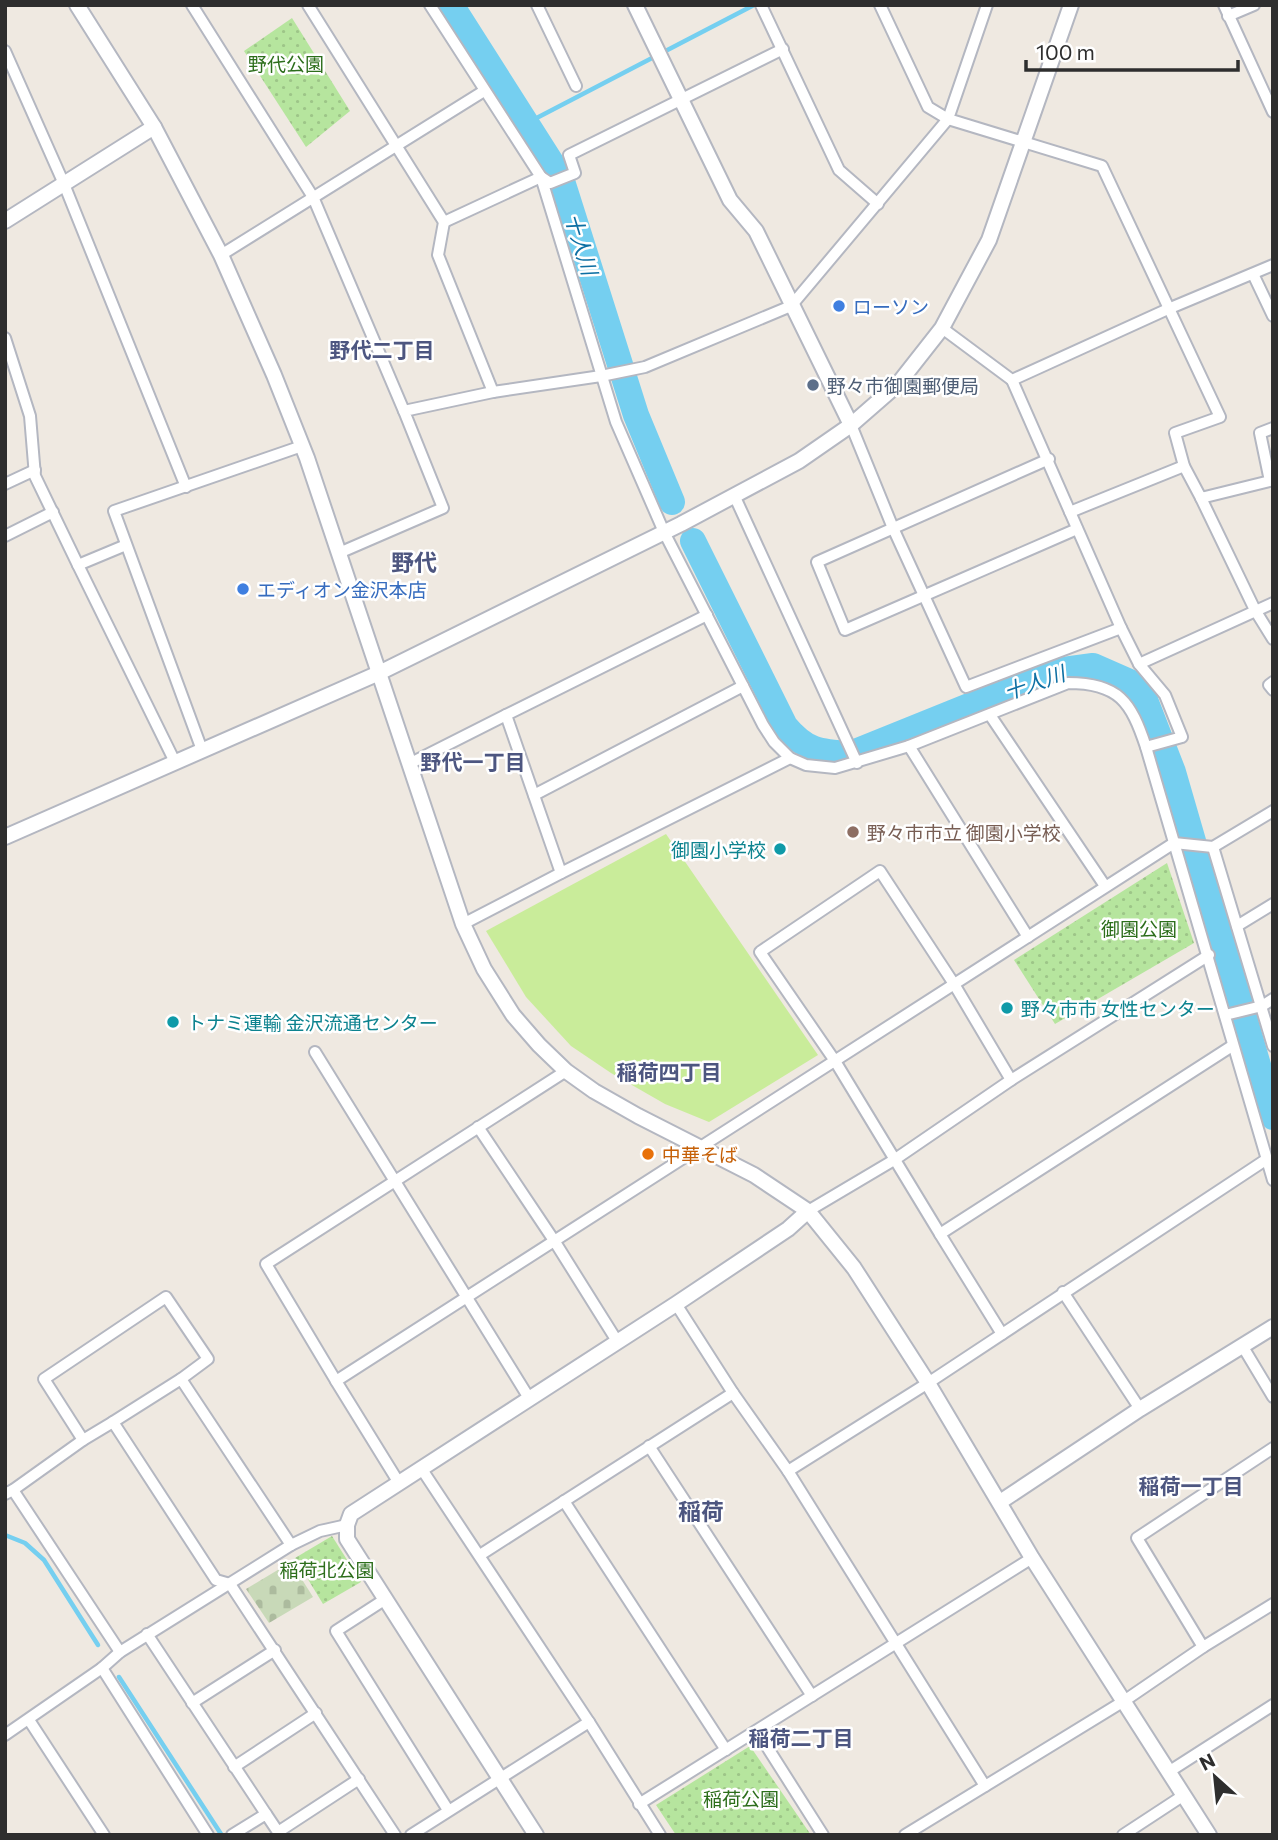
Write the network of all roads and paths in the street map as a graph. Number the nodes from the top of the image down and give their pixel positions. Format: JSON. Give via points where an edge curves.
{"nodes":[{"id":1,"x":77,"y":5,"type":"edge"},
{"id":2,"x":192,"y":5,"type":"edge"},
{"id":3,"x":308,"y":5,"type":"edge"},
{"id":4,"x":430,"y":5,"type":"edge"},
{"id":5,"x":537,"y":5,"type":"edge"},
{"id":6,"x":635,"y":5,"type":"edge"},
{"id":7,"x":880,"y":5,"type":"edge"},
{"id":8,"x":987,"y":5,"type":"edge"},
{"id":9,"x":1071,"y":5,"type":"edge"},
{"id":10,"x":1254,"y":5,"type":"edge"},
{"id":11,"x":762,"y":6,"type":"edge"},
{"id":12,"x":1226,"y":11,"type":"edge"},
{"id":13,"x":783,"y":49,"type":"junction"},
{"id":14,"x":5,"y":51,"type":"edge"},
{"id":15,"x":576,"y":86,"type":"dead end"},
{"id":16,"x":484,"y":91,"type":"junction"},
{"id":17,"x":680,"y":101,"type":"junction"},
{"id":18,"x":1273,"y":112,"type":"edge"},
{"id":19,"x":948,"y":119,"type":"junction"},
{"id":20,"x":154,"y":127,"type":"junction"},
{"id":21,"x":1023,"y":141,"type":"junction"},
{"id":22,"x":397,"y":145,"type":"junction"},
{"id":23,"x":546,"y":180,"type":"junction"},
{"id":24,"x":64,"y":184,"type":"junction"},
{"id":25,"x":313,"y":197,"type":"junction"},
{"id":26,"x":878,"y":204,"type":"junction"},
{"id":27,"x":5,"y":221,"type":"edge"},
{"id":28,"x":444,"y":222,"type":"junction"},
{"id":29,"x":222,"y":255,"type":"junction"},
{"id":30,"x":1273,"y":265,"type":"edge"},
{"id":31,"x":1253,"y":274,"type":"junction"},
{"id":32,"x":791,"y":306,"type":"junction"},
{"id":33,"x":1168,"y":309,"type":"junction"},
{"id":34,"x":1273,"y":316,"type":"edge"},
{"id":35,"x":942,"y":328,"type":"junction"},
{"id":36,"x":5,"y":338,"type":"edge"},
{"id":37,"x":605,"y":375,"type":"junction"},
{"id":38,"x":1012,"y":380,"type":"junction"},
{"id":39,"x":493,"y":393,"type":"junction"},
{"id":40,"x":404,"y":411,"type":"junction"},
{"id":41,"x":851,"y":425,"type":"junction"},
{"id":42,"x":1273,"y":428,"type":"edge"},
{"id":43,"x":302,"y":446,"type":"junction"},
{"id":44,"x":1049,"y":459,"type":"junction"},
{"id":45,"x":1184,"y":466,"type":"junction"},
{"id":46,"x":35,"y":470,"type":"junction"},
{"id":47,"x":5,"y":484,"type":"edge"},
{"id":48,"x":1272,"y":484,"type":"edge"},
{"id":49,"x":186,"y":487,"type":"junction"},
{"id":50,"x":734,"y":495,"type":"junction"},
{"id":51,"x":1201,"y":498,"type":"junction"},
{"id":52,"x":53,"y":512,"type":"junction"},
{"id":53,"x":1070,"y":512,"type":"junction"},
{"id":54,"x":893,"y":528,"type":"junction"},
{"id":55,"x":1077,"y":529,"type":"junction"},
{"id":56,"x":664,"y":532,"type":"junction"},
{"id":57,"x":5,"y":536,"type":"edge"},
{"id":58,"x":126,"y":545,"type":"junction"},
{"id":59,"x":339,"y":553,"type":"junction"},
{"id":60,"x":78,"y":565,"type":"junction"},
{"id":61,"x":924,"y":596,"type":"junction"},
{"id":62,"x":1273,"y":603,"type":"edge"},
{"id":63,"x":1255,"y":610,"type":"junction"},
{"id":64,"x":707,"y":615,"type":"junction"},
{"id":65,"x":1121,"y":628,"type":"junction"},
{"id":66,"x":1273,"y":639,"type":"edge"},
{"id":67,"x":1139,"y":664,"type":"junction"},
{"id":68,"x":379,"y":673,"type":"junction"},
{"id":69,"x":1273,"y":682,"type":"edge"},
{"id":70,"x":743,"y":686,"type":"junction"},
{"id":71,"x":1273,"y":690,"type":"edge"},
{"id":72,"x":506,"y":715,"type":"junction"},
{"id":73,"x":990,"y":715,"type":"junction"},
{"id":74,"x":909,"y":746,"type":"junction"},
{"id":75,"x":1150,"y":746,"type":"junction"},
{"id":76,"x":202,"y":750,"type":"junction"},
{"id":77,"x":790,"y":758,"type":"junction"},
{"id":78,"x":855,"y":759,"type":"junction"},
{"id":79,"x":175,"y":762,"type":"junction"},
{"id":80,"x":411,"y":763,"type":"junction"},
{"id":81,"x":534,"y":795,"type":"junction"},
{"id":82,"x":1273,"y":811,"type":"edge"},
{"id":83,"x":5,"y":838,"type":"edge"},
{"id":84,"x":1178,"y":844,"type":"junction"},
{"id":85,"x":1209,"y":847,"type":"junction"},
{"id":86,"x":561,"y":873,"type":"junction"},
{"id":87,"x":1105,"y":886,"type":"junction"},
{"id":88,"x":1273,"y":904,"type":"edge"},
{"id":89,"x":463,"y":924,"type":"junction"},
{"id":90,"x":1237,"y":926,"type":"junction"},
{"id":91,"x":1028,"y":937,"type":"junction"},
{"id":92,"x":1209,"y":955,"type":"junction"},
{"id":93,"x":954,"y":984,"type":"junction"},
{"id":94,"x":1273,"y":999,"type":"edge"},
{"id":95,"x":1256,"y":1007,"type":"junction"},
{"id":96,"x":1228,"y":1014,"type":"junction"},
{"id":97,"x":1232,"y":1046,"type":"junction"},
{"id":98,"x":1273,"y":1046,"type":"edge"},
{"id":99,"x":315,"y":1052,"type":"dead end"},
{"id":100,"x":835,"y":1061,"type":"junction"},
{"id":101,"x":566,"y":1071,"type":"junction"},
{"id":102,"x":1011,"y":1080,"type":"junction"},
{"id":103,"x":478,"y":1127,"type":"junction"},
{"id":104,"x":700,"y":1147,"type":"junction"},
{"id":105,"x":1267,"y":1159,"type":"junction"},
{"id":106,"x":894,"y":1160,"type":"junction"},
{"id":107,"x":1273,"y":1180,"type":"edge"},
{"id":108,"x":393,"y":1181,"type":"junction"},
{"id":109,"x":808,"y":1212,"type":"junction"},
{"id":110,"x":940,"y":1234,"type":"junction"},
{"id":111,"x":555,"y":1242,"type":"junction"},
{"id":112,"x":1063,"y":1293,"type":"junction"},
{"id":113,"x":467,"y":1299,"type":"junction"},
{"id":114,"x":676,"y":1304,"type":"junction"},
{"id":115,"x":1273,"y":1327,"type":"edge"},
{"id":116,"x":1002,"y":1334,"type":"junction"},
{"id":117,"x":617,"y":1340,"type":"junction"},
{"id":118,"x":1243,"y":1347,"type":"junction"},
{"id":119,"x":181,"y":1378,"type":"junction"},
{"id":120,"x":336,"y":1381,"type":"junction"},
{"id":121,"x":929,"y":1383,"type":"junction"},
{"id":122,"x":733,"y":1393,"type":"junction"},
{"id":123,"x":1273,"y":1397,"type":"edge"},
{"id":124,"x":529,"y":1398,"type":"junction"},
{"id":125,"x":1140,"y":1409,"type":"junction"},
{"id":126,"x":113,"y":1422,"type":"junction"},
{"id":127,"x":83,"y":1440,"type":"junction"},
{"id":128,"x":649,"y":1446,"type":"junction"},
{"id":129,"x":1273,"y":1448,"type":"edge"},
{"id":130,"x":421,"y":1468,"type":"junction"},
{"id":131,"x":788,"y":1471,"type":"junction"},
{"id":132,"x":399,"y":1483,"type":"junction"},
{"id":133,"x":9,"y":1492,"type":"edge"},
{"id":134,"x":564,"y":1501,"type":"junction"},
{"id":135,"x":1000,"y":1502,"type":"junction"},
{"id":136,"x":347,"y":1525,"type":"junction"},
{"id":137,"x":291,"y":1545,"type":"junction"},
{"id":138,"x":480,"y":1555,"type":"junction"},
{"id":139,"x":1032,"y":1558,"type":"junction"},
{"id":140,"x":230,"y":1584,"type":"junction"},
{"id":141,"x":384,"y":1600,"type":"junction"},
{"id":142,"x":1273,"y":1604,"type":"edge"},
{"id":143,"x":147,"y":1634,"type":"junction"},
{"id":144,"x":895,"y":1644,"type":"junction"},
{"id":145,"x":1203,"y":1647,"type":"junction"},
{"id":146,"x":275,"y":1650,"type":"junction"},
{"id":147,"x":120,"y":1652,"type":"junction"},
{"id":148,"x":102,"y":1668,"type":"junction"},
{"id":149,"x":812,"y":1696,"type":"junction"},
{"id":150,"x":1124,"y":1701,"type":"junction"},
{"id":151,"x":192,"y":1703,"type":"junction"},
{"id":152,"x":1273,"y":1705,"type":"edge"},
{"id":153,"x":316,"y":1713,"type":"junction"},
{"id":154,"x":29,"y":1720,"type":"junction"},
{"id":155,"x":589,"y":1722,"type":"junction"},
{"id":156,"x":757,"y":1731,"type":"junction"},
{"id":157,"x":5,"y":1734,"type":"edge"},
{"id":158,"x":726,"y":1750,"type":"junction"},
{"id":159,"x":234,"y":1767,"type":"junction"},
{"id":160,"x":1170,"y":1771,"type":"junction"},
{"id":161,"x":359,"y":1779,"type":"junction"},
{"id":162,"x":500,"y":1779,"type":"junction"},
{"id":163,"x":985,"y":1786,"type":"junction"},
{"id":164,"x":1184,"y":1795,"type":"junction"},
{"id":165,"x":639,"y":1804,"type":"junction"},
{"id":166,"x":449,"y":1810,"type":"junction"},
{"id":167,"x":266,"y":1814,"type":"junction"},
{"id":168,"x":279,"y":1833,"type":"edge"},
{"id":169,"x":104,"y":1835,"type":"edge"},
{"id":170,"x":208,"y":1835,"type":"edge"},
{"id":171,"x":232,"y":1835,"type":"edge"},
{"id":172,"x":395,"y":1835,"type":"edge"},
{"id":173,"x":411,"y":1835,"type":"edge"},
{"id":174,"x":536,"y":1835,"type":"edge"},
{"id":175,"x":660,"y":1835,"type":"edge"},
{"id":176,"x":823,"y":1835,"type":"edge"},
{"id":177,"x":905,"y":1835,"type":"edge"},
{"id":178,"x":1124,"y":1835,"type":"edge"},
{"id":179,"x":1209,"y":1835,"type":"edge"}],
"edges":[{"from":1,"to":20,"type":"street"},
{"from":2,"to":25,"type":"street"},
{"from":3,"to":22,"type":"street"},
{"from":4,"to":16,"type":"street"},
{"from":5,"to":15,"type":"street"},
{"from":6,"to":17,"type":"street"},
{"from":7,"to":19,"type":"street","via":[[928,107]]},
{"from":8,"to":19,"type":"street"},
{"from":9,"to":21,"type":"street"},
{"from":10,"to":12,"type":"street"},
{"from":11,"to":13,"type":"street"},
{"from":12,"to":18,"type":"street"},
{"from":13,"to":17,"type":"street"},
{"from":13,"to":26,"type":"street","via":[[839,170]]},
{"from":14,"to":24,"type":"street"},
{"from":16,"to":22,"type":"street"},
{"from":16,"to":23,"type":"street"},
{"from":17,"to":23,"type":"street","via":[[569,155],[575,173]]},
{"from":17,"to":32,"type":"street","via":[[730,200],[756,231]]},
{"from":19,"to":21,"type":"street"},
{"from":19,"to":26,"type":"street"},
{"from":20,"to":24,"type":"street"},
{"from":20,"to":29,"type":"street"},
{"from":21,"to":33,"type":"street","via":[[1102,166]]},
{"from":21,"to":35,"type":"street","via":[[989,240]]},
{"from":22,"to":25,"type":"street"},
{"from":22,"to":28,"type":"street"},
{"from":23,"to":28,"type":"street"},
{"from":23,"to":37,"type":"street"},
{"from":24,"to":27,"type":"street"},
{"from":24,"to":49,"type":"street"},
{"from":25,"to":29,"type":"street"},
{"from":25,"to":40,"type":"street"},
{"from":26,"to":32,"type":"street"},
{"from":28,"to":39,"type":"street","via":[[438,255]]},
{"from":29,"to":43,"type":"street"},
{"from":30,"to":31,"type":"street"},
{"from":31,"to":33,"type":"street"},
{"from":31,"to":34,"type":"street"},
{"from":32,"to":37,"type":"street","via":[[645,367]]},
{"from":32,"to":41,"type":"street"},
{"from":33,"to":38,"type":"street"},
{"from":33,"to":45,"type":"street","via":[[1220,417],[1175,433]]},
{"from":35,"to":38,"type":"street"},
{"from":35,"to":41,"type":"street","via":[[898,384]]},
{"from":36,"to":46,"type":"street","via":[[30,416]]},
{"from":37,"to":39,"type":"street"},
{"from":37,"to":56,"type":"street","via":[[615,422]]},
{"from":38,"to":44,"type":"street"},
{"from":39,"to":40,"type":"street"},
{"from":40,"to":59,"type":"street","via":[[443,508]]},
{"from":41,"to":50,"type":"street","via":[[799,461]]},
{"from":41,"to":54,"type":"street"},
{"from":42,"to":48,"type":"street","via":[[1260,433]]},
{"from":43,"to":49,"type":"street"},
{"from":43,"to":59,"type":"street"},
{"from":44,"to":53,"type":"street"},
{"from":44,"to":54,"type":"street"},
{"from":45,"to":51,"type":"street"},
{"from":45,"to":53,"type":"street"},
{"from":46,"to":47,"type":"street"},
{"from":46,"to":52,"type":"street"},
{"from":48,"to":51,"type":"street"},
{"from":49,"to":58,"type":"street","via":[[114,510]]},
{"from":50,"to":56,"type":"street"},
{"from":50,"to":78,"type":"street"},
{"from":51,"to":63,"type":"street"},
{"from":52,"to":57,"type":"street"},
{"from":52,"to":60,"type":"street"},
{"from":53,"to":55,"type":"street"},
{"from":54,"to":61,"type":"street"},
{"from":54,"to":61,"type":"street","via":[[817,562],[845,630]]},
{"from":55,"to":61,"type":"street"},
{"from":55,"to":65,"type":"street"},
{"from":56,"to":64,"type":"street"},
{"from":56,"to":68,"type":"street"},
{"from":58,"to":60,"type":"street"},
{"from":58,"to":76,"type":"street"},
{"from":59,"to":68,"type":"street"},
{"from":60,"to":79,"type":"street"},
{"from":61,"to":65,"type":"street","via":[[966,687]]},
{"from":62,"to":63,"type":"street"},
{"from":63,"to":66,"type":"street"},
{"from":63,"to":67,"type":"street"},
{"from":64,"to":70,"type":"street"},
{"from":64,"to":72,"type":"street"},
{"from":65,"to":67,"type":"street"},
{"from":67,"to":75,"type":"street","via":[[1165,695],[1182,737]]},
{"from":68,"to":76,"type":"street"},
{"from":68,"to":80,"type":"street"},
{"from":69,"to":71,"type":"street","via":[[1269,685]]},
{"from":70,"to":77,"type":"street","via":[[763,725]]},
{"from":70,"to":81,"type":"street"},
{"from":72,"to":80,"type":"street"},
{"from":72,"to":81,"type":"street"},
{"from":73,"to":74,"type":"street"},
{"from":73,"to":75,"type":"street","via":[[1068,684],[1094,683],[1121,697]]},
{"from":73,"to":87,"type":"street"},
{"from":74,"to":78,"type":"street"},
{"from":74,"to":91,"type":"street"},
{"from":75,"to":84,"type":"street"},
{"from":76,"to":79,"type":"street"},
{"from":77,"to":78,"type":"street","via":[[835,768]]},
{"from":77,"to":86,"type":"street"},
{"from":79,"to":83,"type":"street"},
{"from":80,"to":89,"type":"street"},
{"from":81,"to":86,"type":"street"},
{"from":82,"to":85,"type":"street"},
{"from":84,"to":85,"type":"street"},
{"from":84,"to":87,"type":"street"},
{"from":84,"to":92,"type":"street"},
{"from":85,"to":90,"type":"street"},
{"from":86,"to":89,"type":"street"},
{"from":87,"to":91,"type":"street"},
{"from":88,"to":90,"type":"street"},
{"from":89,"to":101,"type":"street","via":[[513,1015]]},
{"from":90,"to":95,"type":"street"},
{"from":91,"to":93,"type":"street"},
{"from":92,"to":96,"type":"street"},
{"from":92,"to":102,"type":"street"},
{"from":93,"to":100,"type":"street"},
{"from":93,"to":100,"type":"street","via":[[880,871],[760,952]]},
{"from":93,"to":102,"type":"street"},
{"from":94,"to":95,"type":"street"},
{"from":95,"to":96,"type":"street"},
{"from":95,"to":98,"type":"street"},
{"from":96,"to":97,"type":"street"},
{"from":97,"to":105,"type":"street"},
{"from":97,"to":110,"type":"street"},
{"from":99,"to":108,"type":"street"},
{"from":100,"to":104,"type":"street"},
{"from":100,"to":106,"type":"street"},
{"from":101,"to":103,"type":"street"},
{"from":101,"to":104,"type":"street","via":[[638,1116]]},
{"from":102,"to":106,"type":"street"},
{"from":103,"to":108,"type":"street"},
{"from":103,"to":111,"type":"street"},
{"from":104,"to":109,"type":"street","via":[[754,1175]]},
{"from":104,"to":111,"type":"street"},
{"from":105,"to":107,"type":"street"},
{"from":105,"to":112,"type":"street"},
{"from":106,"to":109,"type":"street"},
{"from":106,"to":110,"type":"street"},
{"from":108,"to":113,"type":"street"},
{"from":108,"to":120,"type":"street","via":[[265,1264]]},
{"from":109,"to":114,"type":"street"},
{"from":109,"to":121,"type":"street","via":[[854,1268]]},
{"from":110,"to":116,"type":"street"},
{"from":111,"to":113,"type":"street"},
{"from":111,"to":117,"type":"street"},
{"from":112,"to":116,"type":"street"},
{"from":112,"to":125,"type":"street"},
{"from":113,"to":120,"type":"street"},
{"from":113,"to":124,"type":"street"},
{"from":114,"to":117,"type":"street"},
{"from":114,"to":122,"type":"street"},
{"from":115,"to":118,"type":"street"},
{"from":116,"to":121,"type":"street"},
{"from":117,"to":124,"type":"street"},
{"from":118,"to":123,"type":"street"},
{"from":118,"to":125,"type":"street"},
{"from":119,"to":126,"type":"street"},
{"from":119,"to":127,"type":"street","via":[[208,1359],[166,1297],[44,1379]]},
{"from":119,"to":137,"type":"street"},
{"from":120,"to":132,"type":"street"},
{"from":121,"to":131,"type":"street"},
{"from":121,"to":135,"type":"street"},
{"from":122,"to":128,"type":"street"},
{"from":122,"to":131,"type":"street"},
{"from":124,"to":130,"type":"street"},
{"from":125,"to":135,"type":"street"},
{"from":126,"to":127,"type":"street"},
{"from":126,"to":140,"type":"street","via":[[216,1580]]},
{"from":127,"to":133,"type":"street"},
{"from":128,"to":134,"type":"street"},
{"from":128,"to":149,"type":"street"},
{"from":129,"to":145,"type":"street","via":[[1138,1538]]},
{"from":130,"to":132,"type":"street"},
{"from":130,"to":138,"type":"street"},
{"from":131,"to":144,"type":"street"},
{"from":132,"to":136,"type":"street","via":[[351,1514]]},
{"from":133,"to":147,"type":"street"},
{"from":134,"to":138,"type":"street"},
{"from":134,"to":158,"type":"street"},
{"from":135,"to":139,"type":"street"},
{"from":136,"to":137,"type":"street"},
{"from":136,"to":141,"type":"street","via":[[347,1539]]},
{"from":137,"to":140,"type":"street"},
{"from":138,"to":155,"type":"street"},
{"from":139,"to":144,"type":"street"},
{"from":139,"to":150,"type":"street"},
{"from":140,"to":143,"type":"street"},
{"from":140,"to":146,"type":"street"},
{"from":141,"to":162,"type":"street"},
{"from":141,"to":166,"type":"street","via":[[336,1631]]},
{"from":142,"to":145,"type":"street"},
{"from":143,"to":147,"type":"street"},
{"from":143,"to":151,"type":"street"},
{"from":144,"to":149,"type":"street"},
{"from":144,"to":163,"type":"street"},
{"from":145,"to":150,"type":"street"},
{"from":146,"to":151,"type":"street"},
{"from":146,"to":153,"type":"street"},
{"from":147,"to":148,"type":"street"},
{"from":148,"to":154,"type":"street"},
{"from":148,"to":170,"type":"street"},
{"from":149,"to":156,"type":"street"},
{"from":150,"to":160,"type":"street"},
{"from":150,"to":163,"type":"street"},
{"from":151,"to":159,"type":"street"},
{"from":152,"to":160,"type":"street"},
{"from":153,"to":159,"type":"street"},
{"from":153,"to":161,"type":"street"},
{"from":154,"to":157,"type":"street"},
{"from":154,"to":169,"type":"street"},
{"from":155,"to":162,"type":"street"},
{"from":155,"to":165,"type":"street"},
{"from":156,"to":158,"type":"street"},
{"from":156,"to":176,"type":"street"},
{"from":158,"to":165,"type":"street"},
{"from":159,"to":167,"type":"street"},
{"from":160,"to":164,"type":"street"},
{"from":161,"to":168,"type":"street"},
{"from":161,"to":172,"type":"street"},
{"from":162,"to":166,"type":"street"},
{"from":162,"to":174,"type":"street"},
{"from":163,"to":177,"type":"street"},
{"from":164,"to":178,"type":"street"},
{"from":164,"to":179,"type":"street"},
{"from":165,"to":175,"type":"street"},
{"from":166,"to":173,"type":"street"},
{"from":167,"to":168,"type":"street"},
{"from":167,"to":171,"type":"street"}]}
